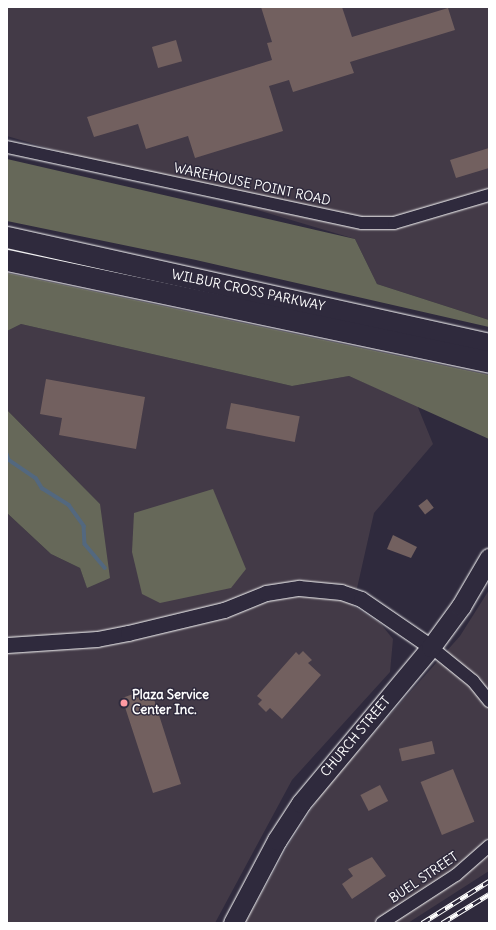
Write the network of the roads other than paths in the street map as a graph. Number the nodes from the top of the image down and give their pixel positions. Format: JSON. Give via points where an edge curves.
{"nodes":[{"id":1,"x":7,"y":147,"type":"edge"},
{"id":2,"x":489,"y":195,"type":"edge"},
{"id":3,"x":7,"y":238,"type":"edge"},
{"id":4,"x":7,"y":260,"type":"edge"},
{"id":5,"x":489,"y":344,"type":"edge"},
{"id":6,"x":489,"y":362,"type":"edge"},
{"id":7,"x":489,"y":558,"type":"edge"},
{"id":8,"x":7,"y":645,"type":"edge"},
{"id":9,"x":431,"y":647,"type":"junction"},
{"id":10,"x":489,"y":701,"type":"edge"},
{"id":11,"x":485,"y":850,"type":"edge"},
{"id":12,"x":233,"y":923,"type":"edge"},
{"id":13,"x":382,"y":923,"type":"edge"}],
"edges":[{"from":1,"to":2,"type":"street","name":"WAREHOUSE POINT ROAD","via":[[362,223],[394,223]]},
{"from":3,"to":5,"type":"highway","name":"WILBUR CROSS PARKWAY"},
{"from":4,"to":6,"type":"highway","name":"WILBUR CROSS PARKWAY"},
{"from":7,"to":9,"type":"main road","name":"CHURCH STREET","via":[[461,606]]},
{"from":8,"to":9,"type":"street","via":[[97,639],[128,634],[224,610],[266,593],[299,588],[341,592],[361,600]]},
{"from":9,"to":10,"type":"street","via":[[473,681]]},
{"from":9,"to":12,"type":"main road","name":"CHURCH STREET","via":[[301,803],[276,840]]},
{"from":11,"to":13,"type":"street","name":"BUEL STREET","via":[[456,875]]}]}
